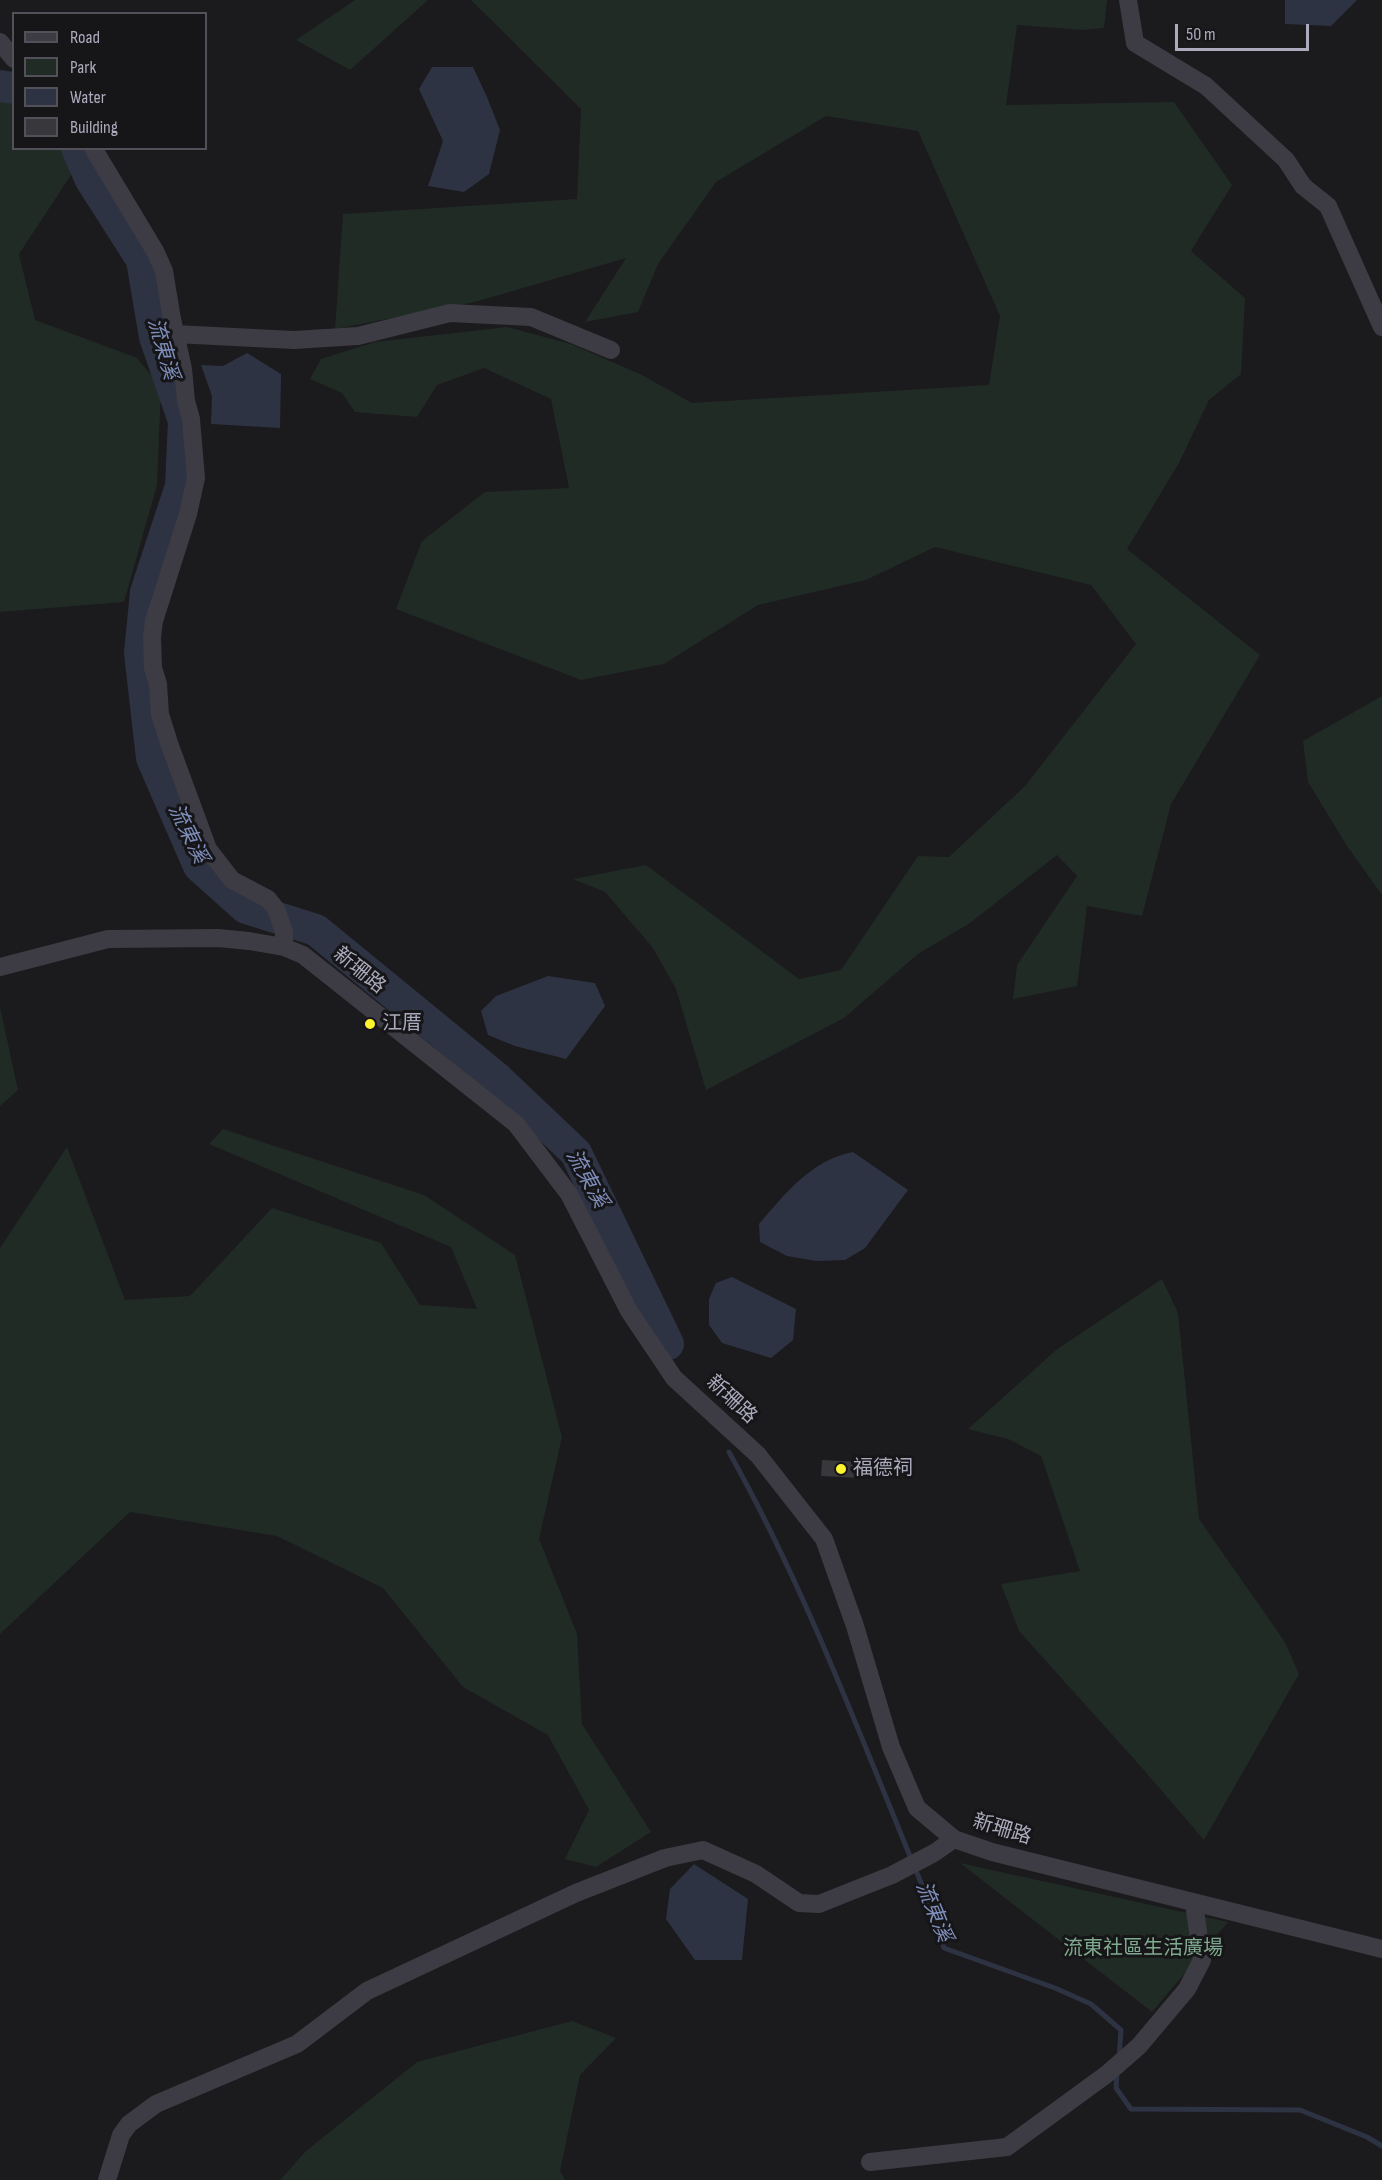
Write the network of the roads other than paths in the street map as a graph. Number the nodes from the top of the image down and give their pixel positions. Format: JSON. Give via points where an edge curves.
{"nodes":[{"id":1,"x":1128,"y":0,"type":"edge"},
{"id":2,"x":0,"y":42,"type":"edge"},
{"id":3,"x":12,"y":57,"type":"edge"},
{"id":4,"x":94,"y":150,"type":"edge"},
{"id":5,"x":1382,"y":327,"type":"edge"},
{"id":6,"x":175,"y":334,"type":"junction"},
{"id":7,"x":611,"y":350,"type":"dead end"},
{"id":8,"x":284,"y":939,"type":"junction"},
{"id":9,"x":0,"y":967,"type":"edge"},
{"id":10,"x":954,"y":1839,"type":"junction"},
{"id":11,"x":1194,"y":1903,"type":"junction"},
{"id":12,"x":1382,"y":1949,"type":"edge"},
{"id":13,"x":870,"y":2162,"type":"dead end"},
{"id":14,"x":107,"y":2180,"type":"edge"}],
"edges":[{"from":1,"to":5,"type":"street","via":[[1135,43],[1206,86],[1286,160],[1303,186],[1328,206]]},
{"from":2,"to":3,"type":"street"},
{"from":4,"to":6,"type":"street","via":[[164,271]]},
{"from":6,"to":7,"type":"street","via":[[294,340],[358,336],[450,313],[531,317]]},
{"from":6,"to":8,"type":"street","via":[[191,418],[196,478],[154,621],[153,668],[160,714],[208,849],[232,880],[268,899],[276,909]]},
{"from":8,"to":9,"type":"street","name":"新珊路","via":[[108,939]]},
{"from":8,"to":10,"type":"street","name":"新珊路","via":[[516,1124],[568,1194],[628,1311],[674,1378],[758,1455],[824,1539],[891,1747],[917,1808]]},
{"from":10,"to":11,"type":"street","name":"新珊路"},
{"from":10,"to":14,"type":"street","via":[[892,1875],[819,1904],[799,1903],[756,1874],[703,1850],[665,1858],[576,1893],[367,1991],[297,2044],[156,2104],[121,2135]]},
{"from":11,"to":12,"type":"street","name":"新珊路"},
{"from":11,"to":13,"type":"street","via":[[1202,1960],[1187,1989],[1139,2046],[1107,2074],[1007,2147]]}]}
